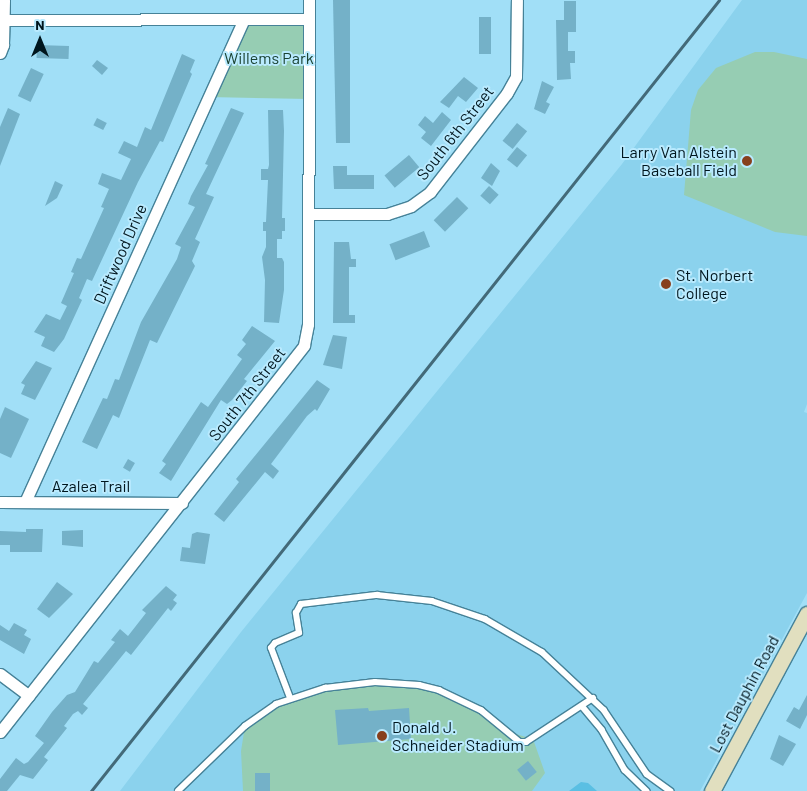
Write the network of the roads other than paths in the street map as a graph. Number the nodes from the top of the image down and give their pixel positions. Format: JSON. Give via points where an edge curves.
{"nodes":[{"id":1,"x":4,"y":0,"type":"edge"},
{"id":2,"x":309,"y":0,"type":"edge"},
{"id":3,"x":517,"y":0,"type":"edge"},
{"id":4,"x":244,"y":19,"type":"junction"},
{"id":5,"x":309,"y":19,"type":"junction"},
{"id":6,"x":2,"y":20,"type":"edge"},
{"id":7,"x":0,"y":53,"type":"edge"},
{"id":8,"x":309,"y":214,"type":"junction"},
{"id":9,"x":0,"y":502,"type":"edge"},
{"id":10,"x":26,"y":502,"type":"junction"},
{"id":11,"x":182,"y":503,"type":"junction"},
{"id":12,"x":807,"y":614,"type":"edge"},
{"id":13,"x":0,"y":674,"type":"edge"},
{"id":14,"x":29,"y":696,"type":"junction"},
{"id":15,"x":290,"y":698,"type":"junction"},
{"id":16,"x":593,"y":698,"type":"junction"},
{"id":17,"x":582,"y":706,"type":"junction"},
{"id":18,"x":0,"y":732,"type":"edge"},
{"id":19,"x":178,"y":791,"type":"edge"},
{"id":20,"x":647,"y":791,"type":"edge"},
{"id":21,"x":670,"y":791,"type":"edge"},
{"id":22,"x":712,"y":791,"type":"edge"}],
"edges":[{"from":1,"to":6,"type":"street"},
{"from":2,"to":5,"type":"street","name":"South 7th Street"},
{"from":3,"to":8,"type":"street","name":"South 6th Street","via":[[516,77],[507,94],[430,192],[411,206],[387,214]]},
{"from":4,"to":5,"type":"street"},
{"from":4,"to":6,"type":"street"},
{"from":4,"to":10,"type":"street","name":"Driftwood Drive"},
{"from":5,"to":8,"type":"street","name":"South 7th Street"},
{"from":6,"to":7,"type":"street","via":[[4,45]]},
{"from":8,"to":11,"type":"street","name":"South 7th Street","via":[[308,324],[304,345]]},
{"from":9,"to":10,"type":"street","name":"Azalea Trail"},
{"from":10,"to":11,"type":"street","name":"Azalea Trail"},
{"from":11,"to":14,"type":"street","name":"South 7th Street"},
{"from":12,"to":22,"type":"main road","name":"Lost Dauphin Road"},
{"from":13,"to":14,"type":"street"},
{"from":14,"to":18,"type":"street","name":"South 7th Street"},
{"from":15,"to":16,"type":"lane","via":[[271,648],[275,642],[299,633],[297,608],[302,604],[342,597],[377,594],[432,601],[485,618],[542,652]]},
{"from":15,"to":17,"type":"lane","via":[[333,686],[366,682],[419,685],[439,690],[481,710],[520,742],[526,742]]},
{"from":15,"to":19,"type":"lane","via":[[245,726]]},
{"from":16,"to":17,"type":"lane"},
{"from":16,"to":21,"type":"lane","via":[[647,774]]},
{"from":17,"to":20,"type":"lane","via":[[602,730],[625,770]]}]}
